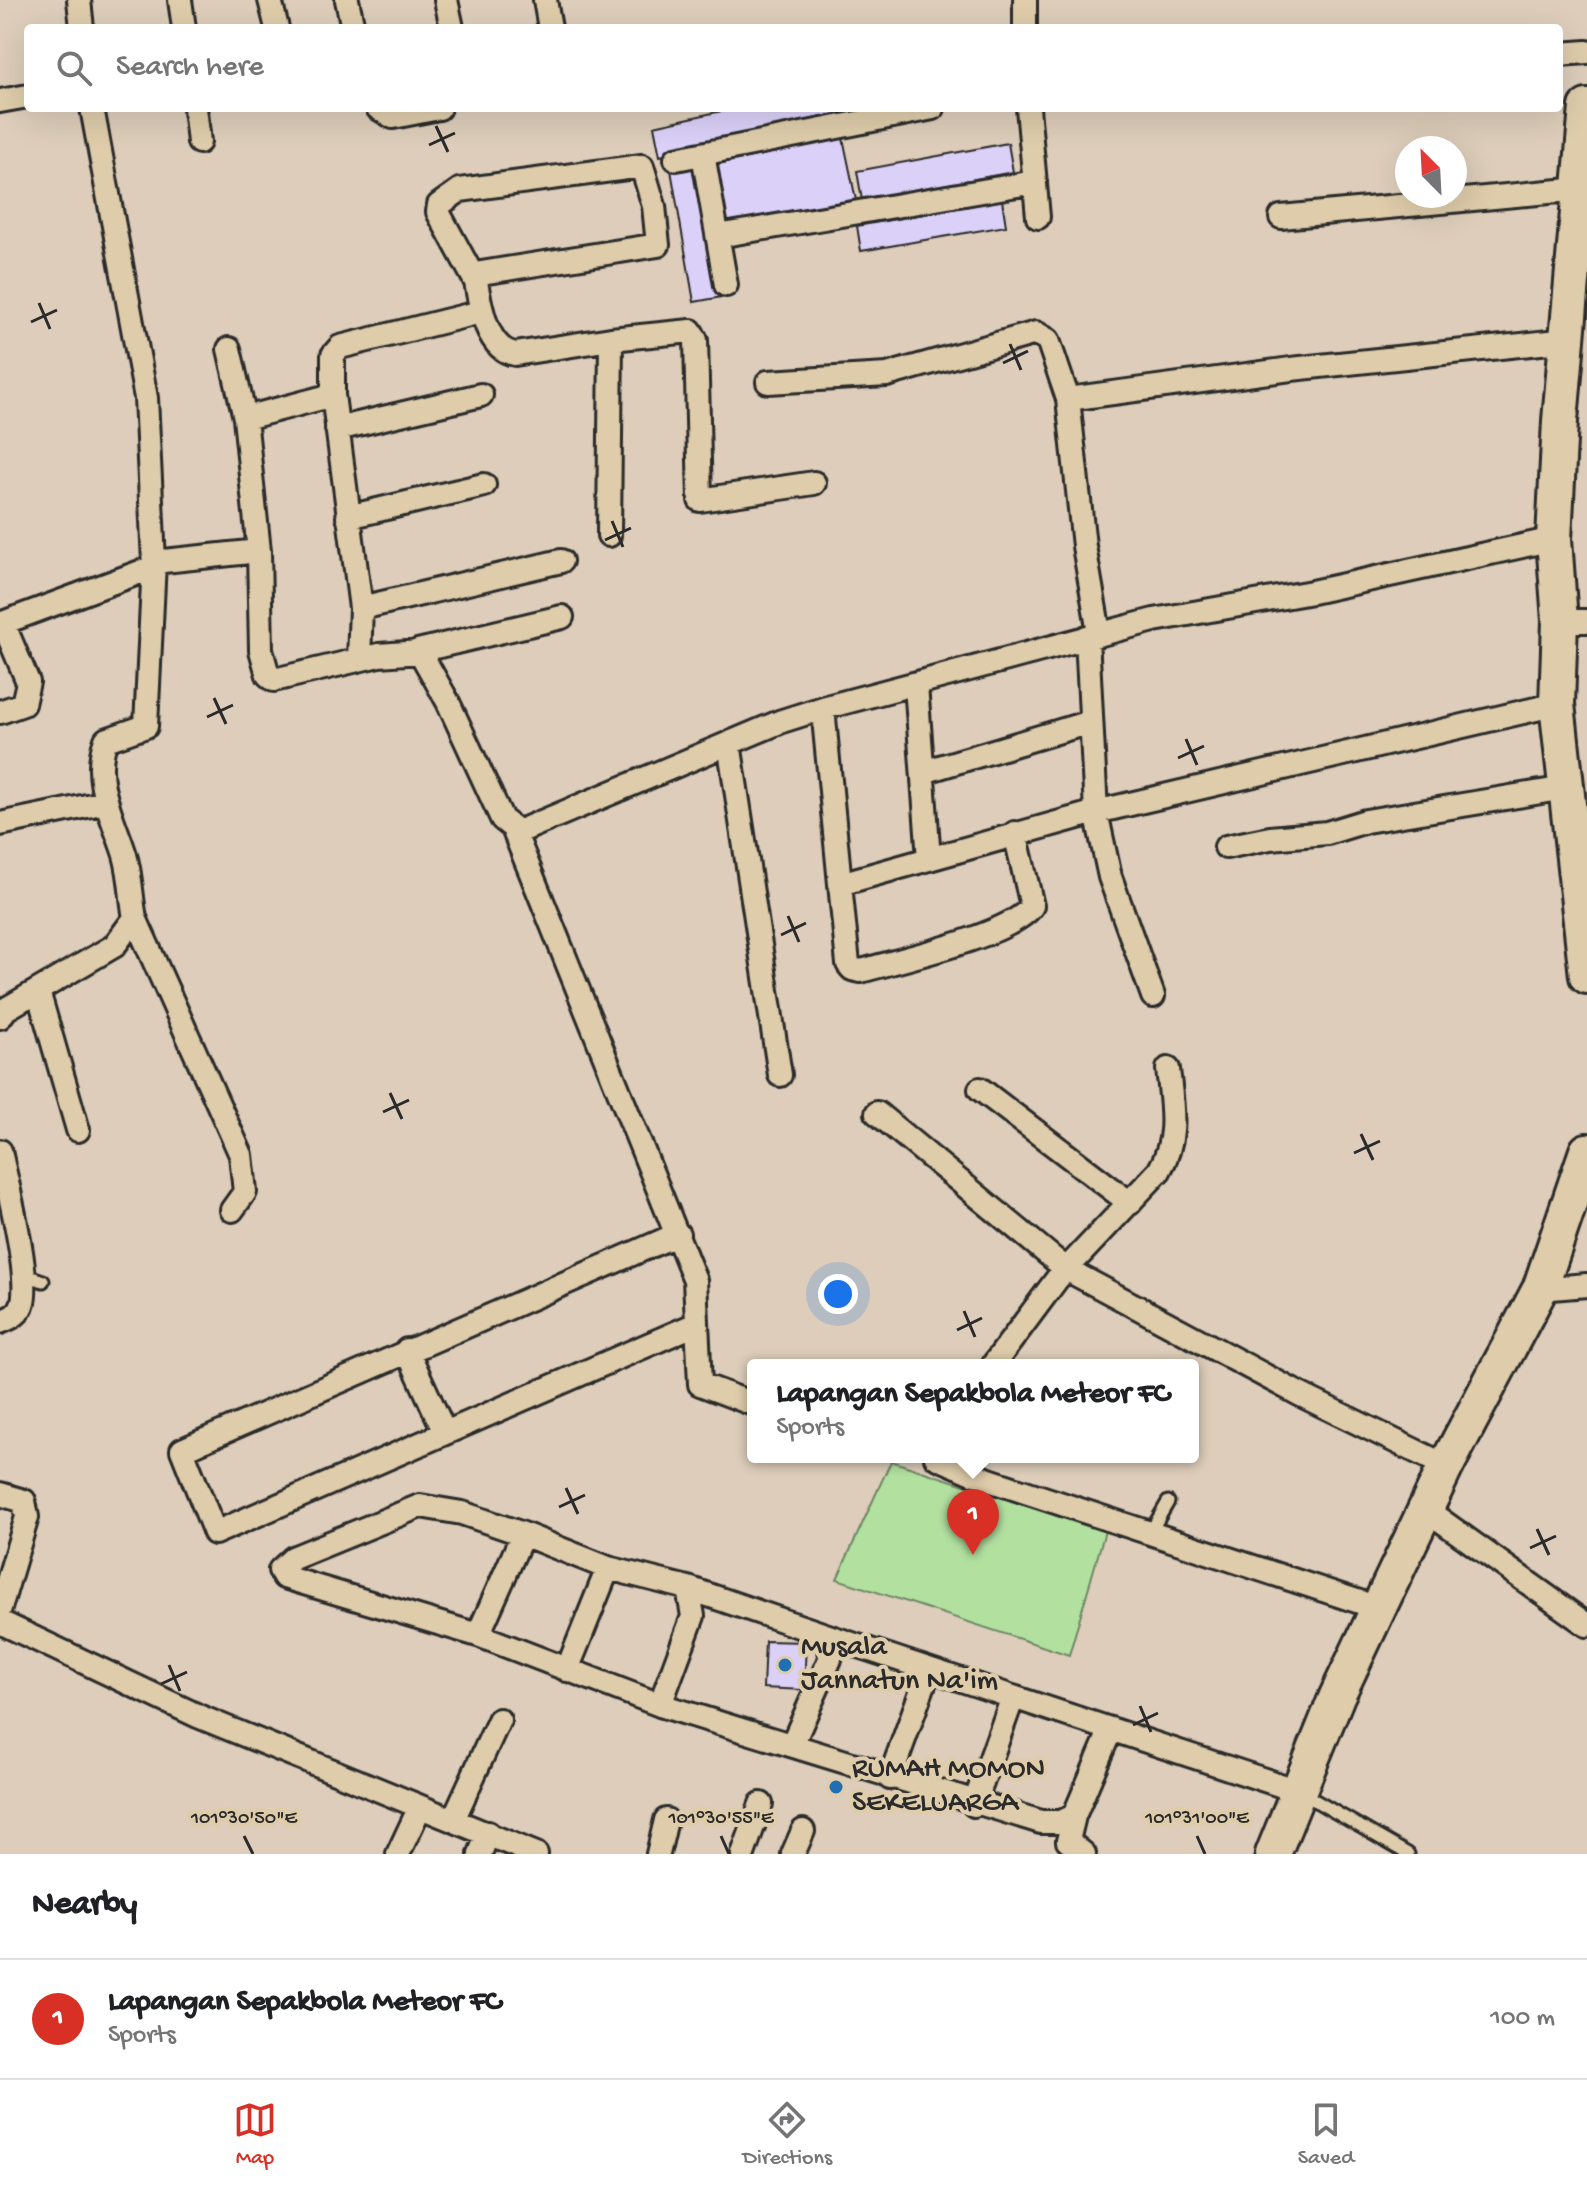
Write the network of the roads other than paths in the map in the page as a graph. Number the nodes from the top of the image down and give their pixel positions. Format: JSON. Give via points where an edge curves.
{"nodes":[{"id":1,"x":79,"y":0,"type":"edge"},
{"id":2,"x":180,"y":0,"type":"edge"},
{"id":3,"x":270,"y":0,"type":"edge"},
{"id":4,"x":347,"y":0,"type":"edge"},
{"id":5,"x":446,"y":0,"type":"edge"},
{"id":6,"x":545,"y":0,"type":"edge"},
{"id":7,"x":1025,"y":0,"type":"edge"},
{"id":8,"x":82,"y":24,"type":"edge"},
{"id":9,"x":183,"y":24,"type":"edge"},
{"id":10,"x":276,"y":24,"type":"edge"},
{"id":11,"x":352,"y":24,"type":"edge"},
{"id":12,"x":448,"y":24,"type":"edge"},
{"id":13,"x":549,"y":24,"type":"edge"},
{"id":14,"x":1025,"y":24,"type":"edge"},
{"id":15,"x":1587,"y":52,"type":"edge"},
{"id":16,"x":1563,"y":54,"type":"edge"},
{"id":17,"x":24,"y":97,"type":"edge"},
{"id":18,"x":0,"y":101,"type":"edge"},
{"id":19,"x":1587,"y":107,"type":"edge"},
{"id":20,"x":93,"y":112,"type":"edge"},
{"id":21,"x":195,"y":112,"type":"edge"},
{"id":22,"x":385,"y":112,"type":"edge"},
{"id":23,"x":419,"y":112,"type":"edge"},
{"id":24,"x":913,"y":112,"type":"edge"},
{"id":25,"x":1028,"y":112,"type":"edge"},
{"id":26,"x":199,"y":142,"type":"dead end"},
{"id":27,"x":703,"y":154,"type":"junction"},
{"id":28,"x":676,"y":159,"type":"dead end"},
{"id":29,"x":1035,"y":182,"type":"junction"},
{"id":30,"x":1581,"y":189,"type":"junction"},
{"id":31,"x":1038,"y":217,"type":"dead end"},
{"id":32,"x":1281,"y":217,"type":"dead end"},
{"id":33,"x":718,"y":236,"type":"junction"},
{"id":34,"x":476,"y":282,"type":"junction"},
{"id":35,"x":726,"y":285,"type":"dead end"},
{"id":36,"x":481,"y":312,"type":"junction"},
{"id":37,"x":611,"y":339,"type":"junction"},
{"id":38,"x":1569,"y":340,"type":"junction"},
{"id":39,"x":229,"y":349,"type":"dead end"},
{"id":40,"x":768,"y":382,"type":"dead end"},
{"id":41,"x":333,"y":395,"type":"junction"},
{"id":42,"x":481,"y":395,"type":"dead end"},
{"id":43,"x":1068,"y":399,"type":"junction"},
{"id":44,"x":245,"y":418,"type":"junction"},
{"id":45,"x":337,"y":429,"type":"junction"},
{"id":46,"x":814,"y":483,"type":"dead end"},
{"id":47,"x":484,"y":485,"type":"dead end"},
{"id":48,"x":348,"y":517,"type":"junction"},
{"id":49,"x":609,"y":535,"type":"dead end"},
{"id":50,"x":1554,"y":539,"type":"junction"},
{"id":51,"x":259,"y":551,"type":"junction"},
{"id":52,"x":561,"y":561,"type":"dead end"},
{"id":53,"x":154,"y":565,"type":"junction"},
{"id":54,"x":361,"y":608,"type":"junction"},
{"id":55,"x":562,"y":617,"type":"dead end"},
{"id":56,"x":1573,"y":621,"type":"edge"},
{"id":57,"x":2,"y":623,"type":"edge"},
{"id":58,"x":1093,"y":635,"type":"junction"},
{"id":59,"x":418,"y":651,"type":"junction"},
{"id":60,"x":359,"y":659,"type":"junction"},
{"id":61,"x":916,"y":685,"type":"junction"},
{"id":62,"x":1557,"y":704,"type":"junction"},
{"id":63,"x":823,"y":708,"type":"junction"},
{"id":64,"x":0,"y":712,"type":"edge"},
{"id":65,"x":1090,"y":722,"type":"junction"},
{"id":66,"x":729,"y":743,"type":"junction"},
{"id":67,"x":923,"y":772,"type":"junction"},
{"id":68,"x":1565,"y":788,"type":"junction"},
{"id":69,"x":106,"y":802,"type":"junction"},
{"id":70,"x":1096,"y":812,"type":"junction"},
{"id":71,"x":0,"y":824,"type":"edge"},
{"id":72,"x":514,"y":831,"type":"junction"},
{"id":73,"x":1015,"y":833,"type":"junction"},
{"id":74,"x":1226,"y":847,"type":"dead end"},
{"id":75,"x":929,"y":859,"type":"junction"},
{"id":76,"x":840,"y":884,"type":"junction"},
{"id":77,"x":135,"y":918,"type":"junction"},
{"id":78,"x":1587,"y":976,"type":"edge"},
{"id":79,"x":38,"y":991,"type":"junction"},
{"id":80,"x":1153,"y":996,"type":"dead end"},
{"id":81,"x":0,"y":1017,"type":"edge"},
{"id":82,"x":1168,"y":1069,"type":"dead end"},
{"id":83,"x":780,"y":1075,"type":"dead end"},
{"id":84,"x":980,"y":1089,"type":"dead end"},
{"id":85,"x":877,"y":1113,"type":"dead end"},
{"id":86,"x":78,"y":1130,"type":"dead end"},
{"id":87,"x":0,"y":1151,"type":"edge"},
{"id":88,"x":1587,"y":1155,"type":"edge"},
{"id":89,"x":1130,"y":1203,"type":"junction"},
{"id":90,"x":232,"y":1210,"type":"dead end"},
{"id":91,"x":678,"y":1234,"type":"junction"},
{"id":92,"x":1066,"y":1269,"type":"junction"},
{"id":93,"x":1587,"y":1285,"type":"edge"},
{"id":94,"x":1540,"y":1289,"type":"junction"},
{"id":95,"x":0,"y":1322,"type":"edge"},
{"id":96,"x":696,"y":1324,"type":"junction"},
{"id":97,"x":407,"y":1350,"type":"junction"},
{"id":98,"x":998,"y":1359,"type":"edge"},
{"id":99,"x":747,"y":1402,"type":"edge"},
{"id":100,"x":445,"y":1433,"type":"junction"},
{"id":101,"x":946,"y":1463,"type":"edge"},
{"id":102,"x":1446,"y":1466,"type":"junction"},
{"id":103,"x":0,"y":1494,"type":"edge"},
{"id":104,"x":1168,"y":1502,"type":"dead end"},
{"id":105,"x":1425,"y":1509,"type":"junction"},
{"id":106,"x":1151,"y":1531,"type":"junction"},
{"id":107,"x":523,"y":1534,"type":"junction"},
{"id":108,"x":608,"y":1568,"type":"junction"},
{"id":109,"x":688,"y":1588,"type":"junction"},
{"id":110,"x":0,"y":1608,"type":"edge"},
{"id":111,"x":1378,"y":1608,"type":"junction"},
{"id":112,"x":0,"y":1622,"type":"edge"},
{"id":113,"x":1587,"y":1625,"type":"edge"},
{"id":114,"x":478,"y":1635,"type":"junction"},
{"id":115,"x":828,"y":1636,"type":"junction"},
{"id":116,"x":567,"y":1670,"type":"junction"},
{"id":117,"x":929,"y":1670,"type":"junction"},
{"id":118,"x":1013,"y":1697,"type":"junction"},
{"id":119,"x":660,"y":1705,"type":"junction"},
{"id":120,"x":499,"y":1720,"type":"dead end"},
{"id":121,"x":1111,"y":1729,"type":"junction"},
{"id":122,"x":792,"y":1745,"type":"junction"},
{"id":123,"x":890,"y":1778,"type":"junction"},
{"id":124,"x":1298,"y":1791,"type":"junction"},
{"id":125,"x":761,"y":1804,"type":"dead end"},
{"id":126,"x":974,"y":1805,"type":"junction"},
{"id":127,"x":420,"y":1807,"type":"junction"},
{"id":128,"x":1074,"y":1816,"type":"junction"},
{"id":129,"x":453,"y":1820,"type":"junction"},
{"id":130,"x":666,"y":1820,"type":"dead end"},
{"id":131,"x":803,"y":1831,"type":"dead end"},
{"id":132,"x":484,"y":1844,"type":"edge"},
{"id":133,"x":398,"y":1854,"type":"edge"},
{"id":134,"x":536,"y":1854,"type":"edge"},
{"id":135,"x":658,"y":1854,"type":"edge"},
{"id":136,"x":743,"y":1854,"type":"edge"},
{"id":137,"x":793,"y":1854,"type":"edge"},
{"id":138,"x":1084,"y":1854,"type":"edge"},
{"id":139,"x":1273,"y":1854,"type":"edge"},
{"id":140,"x":1408,"y":1854,"type":"edge"}],
"edges":[{"from":1,"to":8,"type":"street"},
{"from":2,"to":9,"type":"street"},
{"from":3,"to":10,"type":"street"},
{"from":4,"to":11,"type":"street"},
{"from":5,"to":12,"type":"street"},
{"from":6,"to":13,"type":"street"},
{"from":7,"to":14,"type":"street"},
{"from":15,"to":16,"type":"street"},
{"from":17,"to":18,"type":"street"},
{"from":19,"to":30,"type":"main road"},
{"from":20,"to":53,"type":"street","via":[[146,398]]},
{"from":21,"to":26,"type":"street"},
{"from":22,"to":23,"type":"street","via":[[393,117]]},
{"from":24,"to":27,"type":"street"},
{"from":25,"to":29,"type":"street"},
{"from":27,"to":28,"type":"street"},
{"from":27,"to":33,"type":"street"},
{"from":29,"to":31,"type":"street"},
{"from":29,"to":33,"type":"street"},
{"from":30,"to":32,"type":"street"},
{"from":30,"to":38,"type":"main road"},
{"from":33,"to":35,"type":"street"},
{"from":34,"to":34,"type":"street","via":[[438,212],[448,196],[639,165],[645,169],[660,242],[656,247],[487,271]]},
{"from":34,"to":36,"type":"street"},
{"from":36,"to":37,"type":"street","via":[[510,354]]},
{"from":36,"to":41,"type":"street","via":[[340,347],[333,355]]},
{"from":37,"to":46,"type":"street","via":[[691,331],[695,337],[700,500]]},
{"from":37,"to":49,"type":"street"},
{"from":38,"to":43,"type":"street"},
{"from":38,"to":50,"type":"main road"},
{"from":39,"to":44,"type":"street"},
{"from":40,"to":43,"type":"street","via":[[887,375],[1036,333],[1048,340]]},
{"from":41,"to":44,"type":"street"},
{"from":41,"to":45,"type":"street"},
{"from":42,"to":45,"type":"street"},
{"from":43,"to":58,"type":"street"},
{"from":44,"to":51,"type":"street"},
{"from":45,"to":48,"type":"street"},
{"from":47,"to":48,"type":"street"},
{"from":48,"to":54,"type":"street"},
{"from":50,"to":56,"type":"main road"},
{"from":50,"to":58,"type":"street"},
{"from":51,"to":53,"type":"street"},
{"from":51,"to":60,"type":"street","via":[[261,650],[270,679]]},
{"from":52,"to":54,"type":"street"},
{"from":53,"to":57,"type":"street"},
{"from":53,"to":69,"type":"street","via":[[146,726],[106,740],[98,761]]},
{"from":54,"to":60,"type":"street"},
{"from":55,"to":59,"type":"street"},
{"from":56,"to":62,"type":"main road"},
{"from":57,"to":64,"type":"street","via":[[28,691],[23,704]]},
{"from":58,"to":61,"type":"street"},
{"from":58,"to":65,"type":"street"},
{"from":59,"to":60,"type":"street"},
{"from":59,"to":72,"type":"street","via":[[425,656],[502,819]]},
{"from":61,"to":63,"type":"street"},
{"from":61,"to":67,"type":"street"},
{"from":62,"to":68,"type":"main road"},
{"from":62,"to":70,"type":"street"},
{"from":63,"to":66,"type":"street"},
{"from":63,"to":76,"type":"street"},
{"from":65,"to":67,"type":"street"},
{"from":65,"to":70,"type":"street"},
{"from":66,"to":72,"type":"street","via":[[524,832]]},
{"from":66,"to":83,"type":"street"},
{"from":67,"to":75,"type":"street"},
{"from":68,"to":74,"type":"street"},
{"from":68,"to":78,"type":"main road"},
{"from":69,"to":71,"type":"street"},
{"from":69,"to":77,"type":"street","via":[[125,857]]},
{"from":70,"to":73,"type":"street"},
{"from":70,"to":80,"type":"street","via":[[1110,877]]},
{"from":72,"to":91,"type":"street"},
{"from":73,"to":75,"type":"street"},
{"from":73,"to":76,"type":"street","via":[[1032,906],[1024,917],[861,971],[848,964]]},
{"from":75,"to":76,"type":"street"},
{"from":77,"to":79,"type":"street","via":[[114,946]]},
{"from":77,"to":90,"type":"street","via":[[241,1155],[245,1192]]},
{"from":79,"to":81,"type":"street"},
{"from":79,"to":86,"type":"street"},
{"from":82,"to":89,"type":"street","via":[[1174,1129],[1170,1153]]},
{"from":84,"to":89,"type":"street"},
{"from":85,"to":92,"type":"street"},
{"from":87,"to":95,"type":"street","via":[[33,1278],[17,1314]]},
{"from":88,"to":94,"type":"main road"},
{"from":89,"to":92,"type":"street"},
{"from":91,"to":96,"type":"street","via":[[695,1280]]},
{"from":91,"to":97,"type":"street"},
{"from":92,"to":98,"type":"street"},
{"from":92,"to":102,"type":"street"},
{"from":93,"to":94,"type":"street"},
{"from":94,"to":102,"type":"main road"},
{"from":96,"to":99,"type":"street","via":[[700,1384]]},
{"from":96,"to":100,"type":"street"},
{"from":97,"to":100,"type":"street"},
{"from":97,"to":100,"type":"street","via":[[182,1450],[215,1533]]},
{"from":101,"to":106,"type":"street"},
{"from":102,"to":105,"type":"main road"},
{"from":103,"to":110,"type":"street","via":[[27,1506]]},
{"from":104,"to":106,"type":"lane"},
{"from":105,"to":111,"type":"main road"},
{"from":105,"to":113,"type":"street"},
{"from":106,"to":111,"type":"street"},
{"from":107,"to":108,"type":"street"},
{"from":107,"to":114,"type":"street"},
{"from":107,"to":114,"type":"street","via":[[462,1513],[420,1506],[293,1558],[280,1570],[284,1577]]},
{"from":108,"to":109,"type":"street"},
{"from":108,"to":116,"type":"street"},
{"from":109,"to":115,"type":"street"},
{"from":109,"to":119,"type":"street","via":[[693,1616]]},
{"from":111,"to":124,"type":"main road"},
{"from":112,"to":127,"type":"street","via":[[198,1716]]},
{"from":114,"to":116,"type":"street"},
{"from":115,"to":117,"type":"street"},
{"from":115,"to":122,"type":"street","via":[[830,1659]]},
{"from":116,"to":119,"type":"street"},
{"from":117,"to":118,"type":"street"},
{"from":117,"to":123,"type":"street"},
{"from":118,"to":121,"type":"street"},
{"from":118,"to":126,"type":"street"},
{"from":119,"to":122,"type":"street"},
{"from":120,"to":129,"type":"street"},
{"from":121,"to":124,"type":"street"},
{"from":121,"to":128,"type":"street"},
{"from":122,"to":123,"type":"street"},
{"from":123,"to":126,"type":"street"},
{"from":124,"to":139,"type":"main road"},
{"from":124,"to":140,"type":"lane"},
{"from":125,"to":136,"type":"street"},
{"from":126,"to":128,"type":"street","via":[[1041,1822]]},
{"from":127,"to":129,"type":"street"},
{"from":127,"to":133,"type":"street"},
{"from":128,"to":138,"type":"street","via":[[1068,1841]]},
{"from":129,"to":132,"type":"street"},
{"from":130,"to":135,"type":"street"},
{"from":131,"to":137,"type":"street"},
{"from":132,"to":134,"type":"street"}]}
